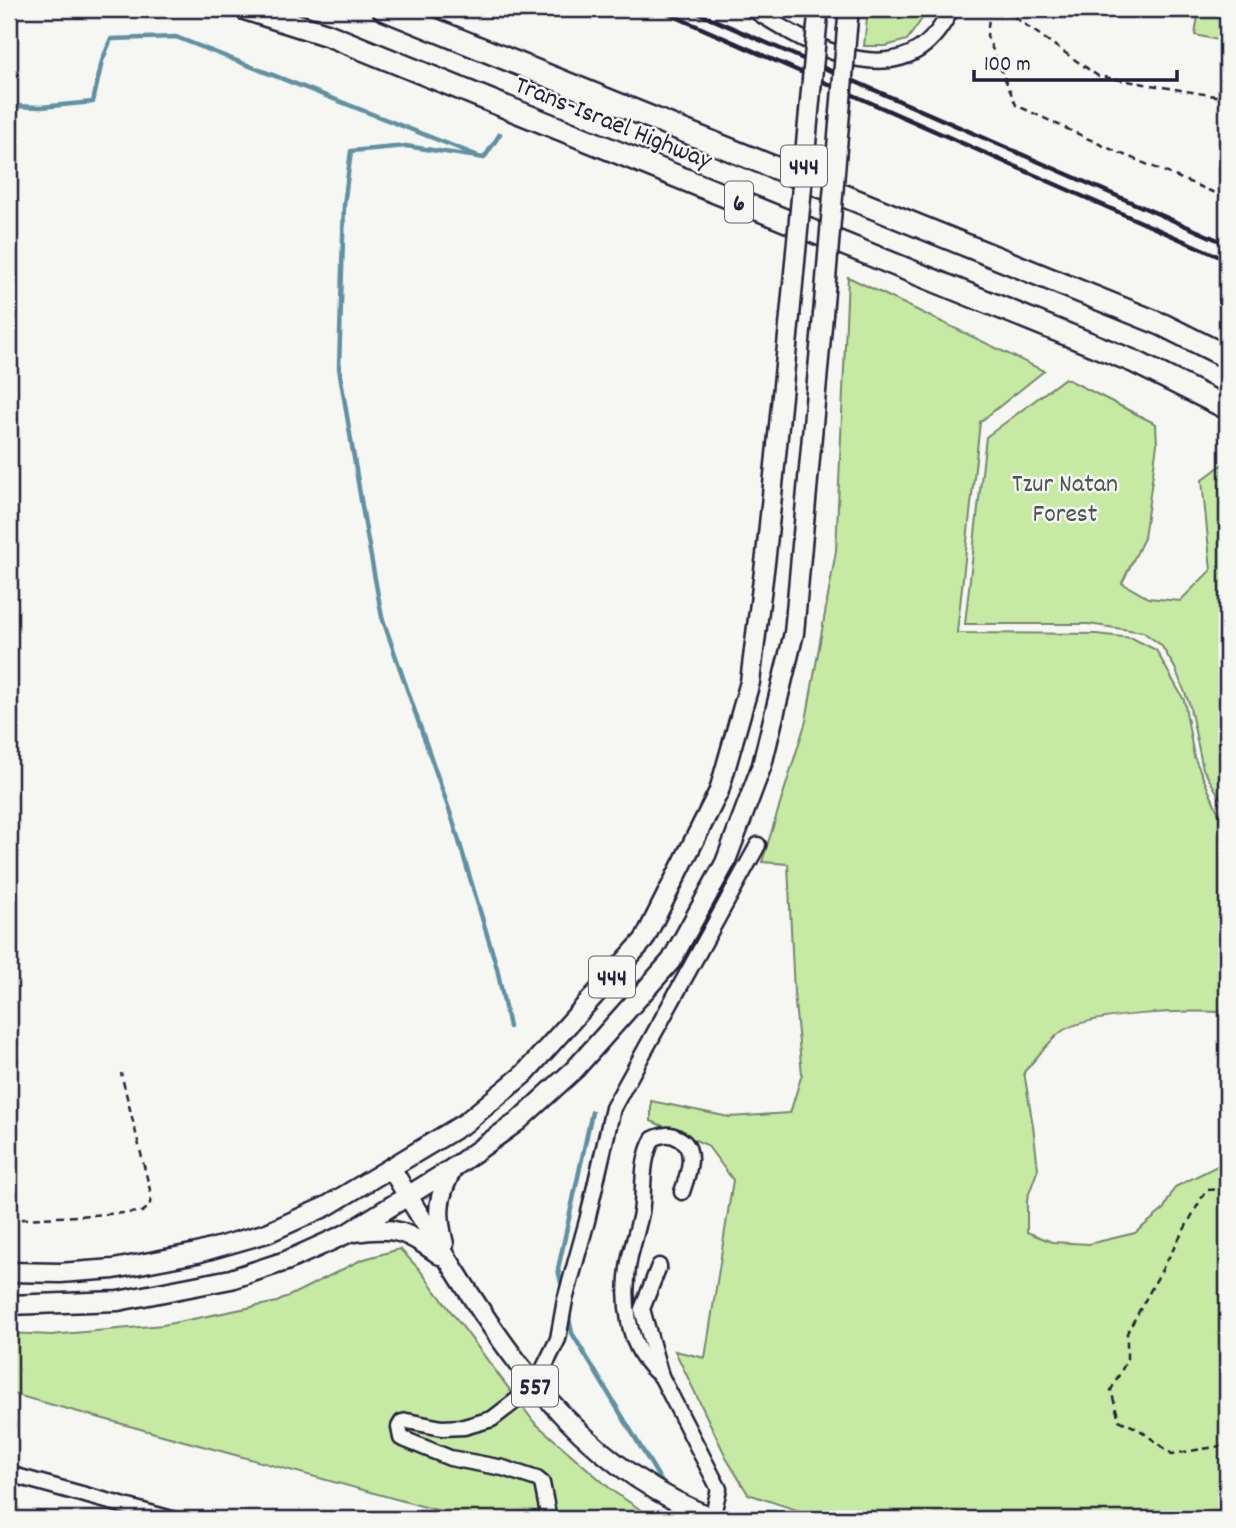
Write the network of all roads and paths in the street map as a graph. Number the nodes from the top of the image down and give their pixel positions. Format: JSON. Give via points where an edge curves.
{"nodes":[{"id":1,"x":246,"y":9,"type":"edge"},
{"id":2,"x":383,"y":9,"type":"edge"},
{"id":3,"x":752,"y":9,"type":"edge"},
{"id":4,"x":849,"y":9,"type":"edge"},
{"id":5,"x":951,"y":9,"type":"edge"},
{"id":6,"x":990,"y":9,"type":"edge"},
{"id":7,"x":1006,"y":9,"type":"edge"},
{"id":8,"x":818,"y":12,"type":"edge"},
{"id":9,"x":1227,"y":98,"type":"edge"},
{"id":10,"x":1227,"y":198,"type":"edge"},
{"id":11,"x":1227,"y":357,"type":"edge"},
{"id":12,"x":1227,"y":408,"type":"edge"},
{"id":13,"x":758,"y":845,"type":"dead end"},
{"id":14,"x":121,"y":1073,"type":"dead end"},
{"id":15,"x":453,"y":1168,"type":"junction"},
{"id":16,"x":392,"y":1169,"type":"junction"},
{"id":17,"x":1227,"y":1189,"type":"edge"},
{"id":18,"x":682,"y":1192,"type":"dead end"},
{"id":19,"x":408,"y":1197,"type":"junction"},
{"id":20,"x":9,"y":1220,"type":"edge"},
{"id":21,"x":346,"y":1234,"type":"junction"},
{"id":22,"x":448,"y":1261,"type":"junction"},
{"id":23,"x":659,"y":1266,"type":"dead end"},
{"id":24,"x":9,"y":1272,"type":"edge"},
{"id":25,"x":9,"y":1305,"type":"edge"},
{"id":26,"x":661,"y":1376,"type":"junction"},
{"id":27,"x":535,"y":1386,"type":"junction"},
{"id":28,"x":1227,"y":1445,"type":"edge"},
{"id":29,"x":9,"y":1474,"type":"edge"},
{"id":30,"x":172,"y":1519,"type":"edge"},
{"id":31,"x":548,"y":1519,"type":"edge"},
{"id":32,"x":714,"y":1519,"type":"edge"}],
"edges":[{"from":1,"to":12,"type":"highway","name":"Trans-Israel Highway","number":"6","via":[[328,35],[1122,357]]},
{"from":2,"to":11,"type":"highway","name":"Trans-Israel Highway","number":"6","via":[[1163,325]]},
{"from":3,"to":5,"type":"street","via":[[805,39],[871,62],[920,50]]},
{"from":4,"to":15,"type":"main road","number":"444","bridge":true,"via":[[794,633],[762,765],[724,863],[671,961],[575,1069],[517,1122]]},
{"from":6,"to":10,"type":"path","via":[[987,36],[1016,105]]},
{"from":7,"to":9,"type":"path","via":[[1098,76]]},
{"from":8,"to":16,"type":"main road","number":"444","bridge":true,"via":[[750,682],[719,791],[644,940],[524,1074],[465,1123]]},
{"from":13,"to":27,"type":"street","via":[[613,1108],[558,1339]]},
{"from":14,"to":20,"type":"path","via":[[151,1194],[148,1208]]},
{"from":15,"to":19,"type":"main road","number":"444"},
{"from":15,"to":22,"type":"main road","via":[[438,1205]]},
{"from":16,"to":19,"type":"main road","number":"557"},
{"from":16,"to":24,"type":"main road","number":"444","via":[[267,1233],[197,1253],[114,1269]]},
{"from":17,"to":28,"type":"path","via":[[1206,1190],[1127,1333],[1127,1360],[1111,1390],[1119,1420],[1172,1454]]},
{"from":18,"to":26,"type":"street","via":[[690,1168],[689,1153],[685,1142],[663,1134],[653,1139],[642,1167],[644,1189],[627,1282],[635,1344],[649,1367]]},
{"from":19,"to":21,"type":"main road","number":"444"},
{"from":19,"to":22,"type":"main road","number":"557"},
{"from":21,"to":22,"type":"main road","via":[[399,1230]]},
{"from":21,"to":25,"type":"main road","number":"444","via":[[231,1279],[118,1301]]},
{"from":22,"to":27,"type":"main road","number":"557"},
{"from":23,"to":26,"type":"street","via":[[642,1310]]},
{"from":26,"to":32,"type":"street","via":[[719,1489]]},
{"from":27,"to":31,"type":"street","via":[[492,1419],[453,1428],[407,1421],[399,1432],[408,1442],[450,1458],[537,1479],[542,1483]]},
{"from":27,"to":32,"type":"main road","number":"557","via":[[573,1429],[624,1471],[684,1507]]},
{"from":29,"to":30,"type":"street"}]}
